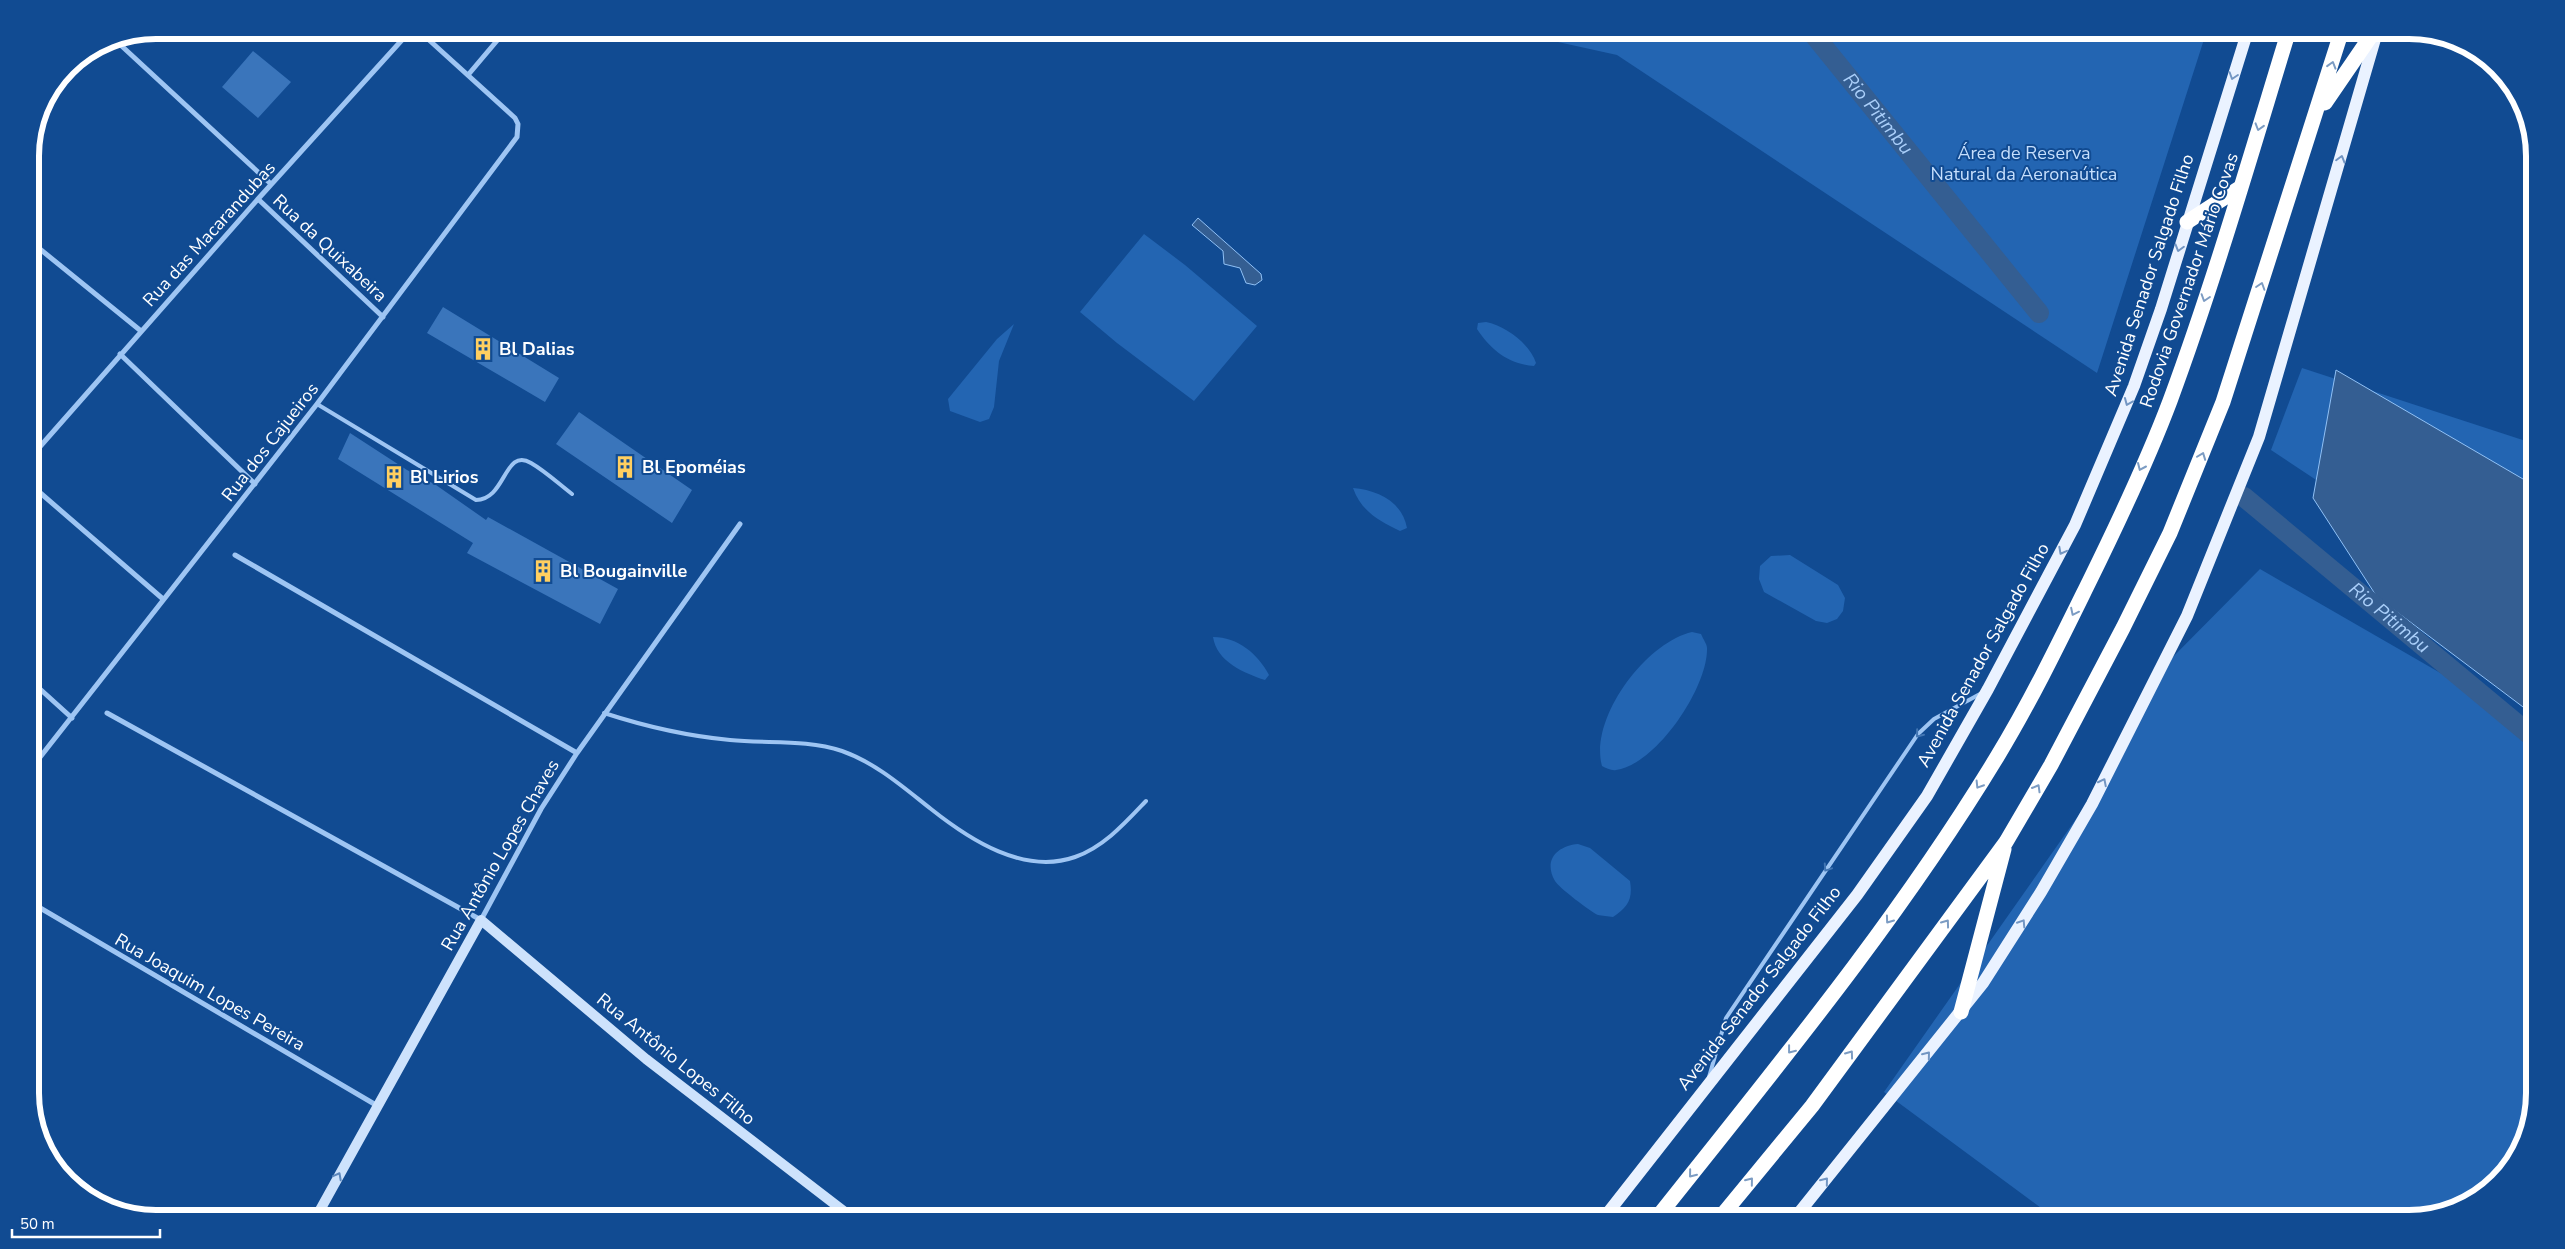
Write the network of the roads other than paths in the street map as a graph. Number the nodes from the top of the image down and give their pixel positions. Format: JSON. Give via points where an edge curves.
{"nodes":[{"id":1,"x":403,"y":39,"type":"edge"},
{"id":2,"x":428,"y":39,"type":"edge"},
{"id":3,"x":498,"y":39,"type":"edge"},
{"id":4,"x":2245,"y":39,"type":"edge"},
{"id":5,"x":2286,"y":39,"type":"edge"},
{"id":6,"x":2339,"y":39,"type":"edge"},
{"id":7,"x":2370,"y":39,"type":"edge"},
{"id":8,"x":2373,"y":39,"type":"edge"},
{"id":9,"x":120,"y":44,"type":"edge"},
{"id":10,"x":468,"y":75,"type":"junction"},
{"id":11,"x":2317,"y":115,"type":"junction"},
{"id":12,"x":271,"y":184,"type":"junction"},
{"id":13,"x":2241,"y":187,"type":"junction"},
{"id":14,"x":258,"y":199,"type":"junction"},
{"id":15,"x":2187,"y":222,"type":"junction"},
{"id":16,"x":39,"y":248,"type":"edge"},
{"id":17,"x":383,"y":317,"type":"junction"},
{"id":18,"x":141,"y":331,"type":"junction"},
{"id":19,"x":120,"y":354,"type":"junction"},
{"id":20,"x":317,"y":404,"type":"junction"},
{"id":21,"x":39,"y":448,"type":"edge"},
{"id":22,"x":255,"y":484,"type":"junction"},
{"id":23,"x":39,"y":492,"type":"edge"},
{"id":24,"x":572,"y":494,"type":"dead end"},
{"id":25,"x":740,"y":524,"type":"dead end"},
{"id":26,"x":235,"y":554,"type":"dead end"},
{"id":27,"x":163,"y":600,"type":"junction"},
{"id":28,"x":39,"y":688,"type":"edge"},
{"id":29,"x":1988,"y":689,"type":"junction"},
{"id":30,"x":107,"y":713,"type":"dead end"},
{"id":31,"x":604,"y":713,"type":"junction"},
{"id":32,"x":72,"y":718,"type":"junction"},
{"id":33,"x":577,"y":753,"type":"junction"},
{"id":34,"x":39,"y":759,"type":"edge"},
{"id":35,"x":1146,"y":801,"type":"dead end"},
{"id":36,"x":2006,"y":842,"type":"junction"},
{"id":37,"x":39,"y":907,"type":"edge"},
{"id":38,"x":481,"y":920,"type":"junction"},
{"id":39,"x":1961,"y":1012,"type":"junction"},
{"id":40,"x":1706,"y":1084,"type":"junction"},
{"id":41,"x":376,"y":1105,"type":"junction"},
{"id":42,"x":75,"y":1177,"type":"edge"},
{"id":43,"x":95,"y":1193,"type":"edge"},
{"id":44,"x":320,"y":1210,"type":"edge"},
{"id":45,"x":842,"y":1210,"type":"edge"},
{"id":46,"x":1610,"y":1210,"type":"edge"},
{"id":47,"x":1663,"y":1210,"type":"edge"},
{"id":48,"x":1726,"y":1210,"type":"edge"},
{"id":49,"x":1801,"y":1210,"type":"edge"}],
"edges":[{"from":1,"to":12,"type":"street","name":"Rua das Macarandubas"},
{"from":2,"to":10,"type":"street"},
{"from":3,"to":10,"type":"street"},
{"from":4,"to":15,"type":"main road","name":"Avenida Senador Salgado Filho","one_way":true},
{"from":5,"to":13,"type":"highway","name":"Rodovia Governador Mário Covas","one_way":true},
{"from":11,"to":6,"type":"highway","one_way":true},
{"from":7,"to":11,"type":"highway"},
{"from":39,"to":8,"type":"main road","one_way":true,"via":[[2042,892],[2092,804],[2187,616],[2259,437]]},
{"from":9,"to":12,"type":"street"},
{"from":10,"to":17,"type":"street","name":"Rua dos Cajueiros","via":[[515,118],[517,137]]},
{"from":36,"to":11,"type":"highway","one_way":true,"via":[[2072,726],[2170,533],[2223,402]]},
{"from":12,"to":14,"type":"street","name":"Rua das Macarandubas"},
{"from":13,"to":15,"type":"highway"},
{"from":13,"to":47,"type":"highway","name":"Rodovia Governador Mário Covas","one_way":true,"via":[[2169,404],[2111,537],[2048,666],[1998,756],[1845,981]]},
{"from":14,"to":17,"type":"street","name":"Rua da Quixabeira"},
{"from":14,"to":18,"type":"street","name":"Rua das Macarandubas"},
{"from":15,"to":29,"type":"main road","name":"Avenida Senador Salgado Filho","one_way":true,"via":[[2162,309],[2127,404],[2075,525]]},
{"from":16,"to":18,"type":"street"},
{"from":17,"to":20,"type":"street","name":"Rua dos Cajueiros"},
{"from":18,"to":19,"type":"street","name":"Rua das Macarandubas"},
{"from":19,"to":21,"type":"street","name":"Rua das Macarandubas"},
{"from":19,"to":22,"type":"street"},
{"from":20,"to":22,"type":"street","name":"Rua dos Cajueiros"},
{"from":20,"to":24,"type":"lane","via":[[476,500],[485,500],[493,495],[510,465],[520,460],[530,462]]},
{"from":22,"to":27,"type":"street","name":"Rua dos Cajueiros"},
{"from":23,"to":27,"type":"street"},
{"from":25,"to":31,"type":"street","name":"Rua Antônio Lopes Chaves"},
{"from":26,"to":33,"type":"street"},
{"from":27,"to":32,"type":"street","name":"Rua dos Cajueiros"},
{"from":28,"to":32,"type":"street"},
{"from":29,"to":40,"type":"main road","name":"Avenida Senador Salgado Filho","via":[[1926,796],[1857,895]]},
{"from":29,"to":40,"type":"lane","one_way":true,"via":[[1934,719],[1918,734],[1726,1018]]},
{"from":30,"to":38,"type":"street"},
{"from":31,"to":33,"type":"street","name":"Rua Antônio Lopes Chaves"},
{"from":31,"to":35,"type":"lane","via":[[699,737],[820,745],[843,752],[888,775],[948,823],[994,848],[1031,862],[1051,863],[1092,849],[1110,837]]},
{"from":32,"to":34,"type":"street","name":"Rua dos Cajueiros"},
{"from":33,"to":38,"type":"street","name":"Rua Antônio Lopes Chaves","via":[[541,809]]},
{"from":36,"to":39,"type":"highway"},
{"from":48,"to":36,"type":"highway","one_way":true,"via":[[1812,1106]]},
{"from":37,"to":41,"type":"street","name":"Rua Joaquim Lopes Pereira"},
{"from":38,"to":41,"type":"street","name":"Rua Antônio Lopes Chaves"},
{"from":38,"to":45,"type":"street","name":"Rua Antônio Lopes Filho","via":[[646,1060]]},
{"from":49,"to":39,"type":"main road","one_way":true},
{"from":40,"to":46,"type":"main road","name":"Avenida Senador Salgado Filho"},
{"from":44,"to":41,"type":"street","name":"Rua Antônio Lopes Chaves","one_way":true},
{"from":42,"to":43,"type":"street"}]}
